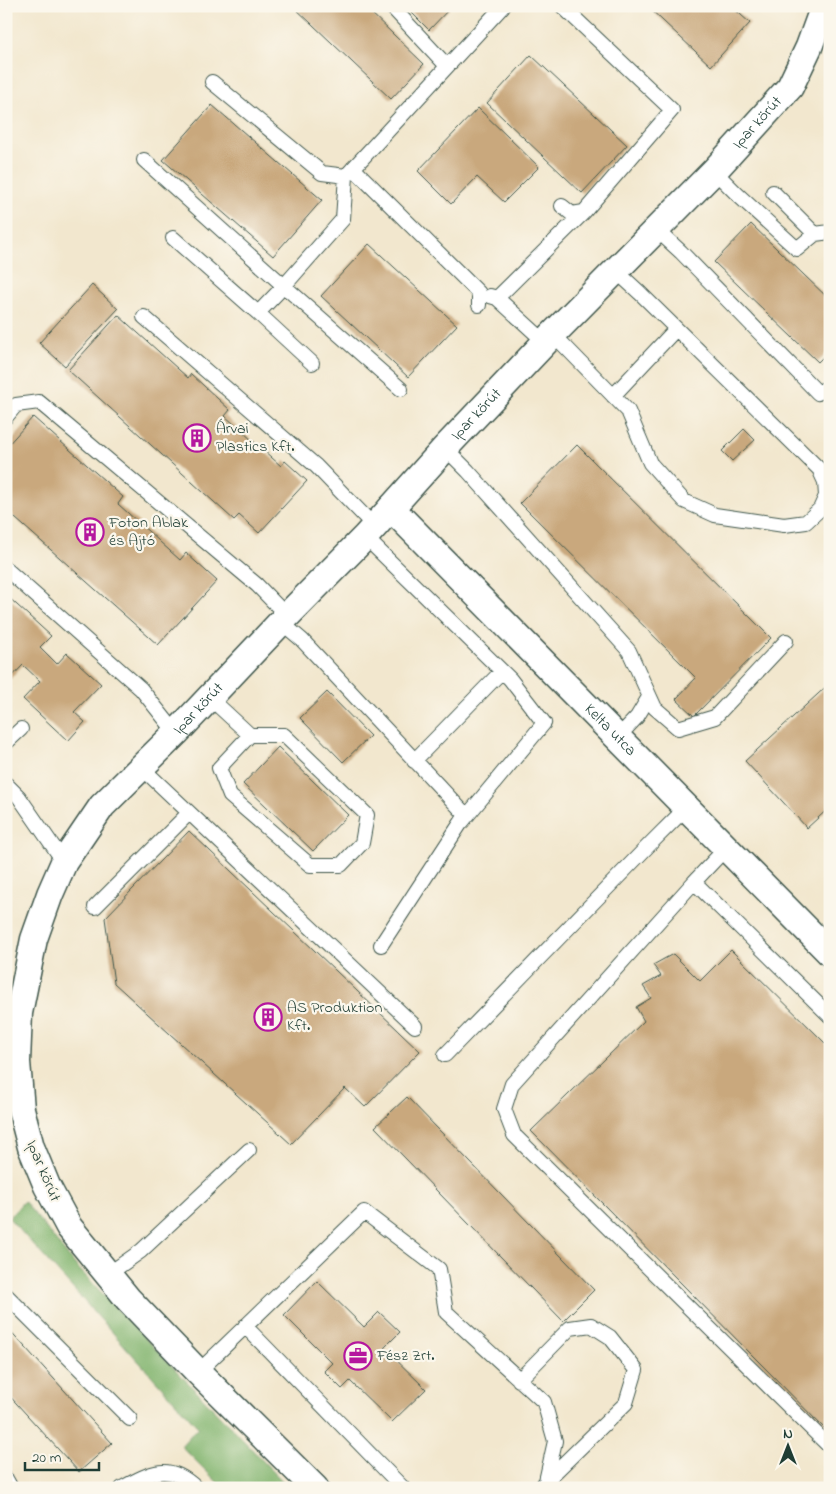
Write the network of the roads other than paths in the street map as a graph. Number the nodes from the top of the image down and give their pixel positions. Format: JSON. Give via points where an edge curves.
{"nodes":[{"id":1,"x":391,"y":6,"type":"edge"},
{"id":2,"x":503,"y":6,"type":"edge"},
{"id":3,"x":562,"y":6,"type":"edge"},
{"id":4,"x":824,"y":6,"type":"edge"},
{"id":5,"x":447,"y":66,"type":"junction"},
{"id":6,"x":212,"y":82,"type":"dead end"},
{"id":7,"x":144,"y":160,"type":"dead end"},
{"id":8,"x":714,"y":171,"type":"junction"},
{"id":9,"x":349,"y":172,"type":"junction"},
{"id":10,"x":774,"y":192,"type":"dead end"},
{"id":11,"x":562,"y":206,"type":"dead end"},
{"id":12,"x":584,"y":212,"type":"junction"},
{"id":13,"x":656,"y":229,"type":"junction"},
{"id":14,"x":830,"y":232,"type":"edge"},
{"id":15,"x":815,"y":234,"type":"junction"},
{"id":16,"x":173,"y":238,"type":"dead end"},
{"id":17,"x":615,"y":270,"type":"junction"},
{"id":18,"x":284,"y":286,"type":"junction"},
{"id":19,"x":497,"y":298,"type":"junction"},
{"id":20,"x":258,"y":313,"type":"junction"},
{"id":21,"x":144,"y":318,"type":"dead end"},
{"id":22,"x":676,"y":329,"type":"junction"},
{"id":23,"x":549,"y":338,"type":"junction"},
{"id":24,"x":312,"y":363,"type":"dead end"},
{"id":25,"x":830,"y":386,"type":"edge"},
{"id":26,"x":401,"y":390,"type":"dead end"},
{"id":27,"x":613,"y":396,"type":"junction"},
{"id":28,"x":11,"y":401,"type":"edge"},
{"id":29,"x":6,"y":417,"type":"edge"},
{"id":30,"x":444,"y":448,"type":"junction"},
{"id":31,"x":377,"y":524,"type":"junction"},
{"id":32,"x":6,"y":569,"type":"edge"},
{"id":33,"x":284,"y":619,"type":"junction"},
{"id":34,"x":786,"y":641,"type":"dead end"},
{"id":35,"x":502,"y":671,"type":"junction"},
{"id":36,"x":649,"y":697,"type":"junction"},
{"id":37,"x":210,"y":698,"type":"junction"},
{"id":38,"x":20,"y":729,"type":"dead end"},
{"id":39,"x":176,"y":733,"type":"junction"},
{"id":40,"x":250,"y":735,"type":"junction"},
{"id":41,"x":618,"y":737,"type":"junction"},
{"id":42,"x":6,"y":743,"type":"edge"},
{"id":43,"x":414,"y":761,"type":"junction"},
{"id":44,"x":141,"y":767,"type":"junction"},
{"id":45,"x":6,"y":784,"type":"edge"},
{"id":46,"x":686,"y":808,"type":"junction"},
{"id":47,"x":189,"y":813,"type":"junction"},
{"id":48,"x":461,"y":823,"type":"junction"},
{"id":49,"x":726,"y":848,"type":"junction"},
{"id":50,"x":64,"y":862,"type":"junction"},
{"id":51,"x":694,"y":882,"type":"junction"},
{"id":52,"x":95,"y":906,"type":"dead end"},
{"id":53,"x":381,"y":945,"type":"dead end"},
{"id":54,"x":830,"y":954,"type":"edge"},
{"id":55,"x":830,"y":1016,"type":"edge"},
{"id":56,"x":415,"y":1026,"type":"dead end"},
{"id":57,"x":445,"y":1055,"type":"dead end"},
{"id":58,"x":249,"y":1150,"type":"dead end"},
{"id":59,"x":106,"y":1275,"type":"junction"},
{"id":60,"x":6,"y":1295,"type":"edge"},
{"id":61,"x":245,"y":1326,"type":"junction"},
{"id":62,"x":198,"y":1372,"type":"junction"},
{"id":63,"x":519,"y":1380,"type":"junction"},
{"id":64,"x":130,"y":1419,"type":"dead end"},
{"id":65,"x":830,"y":1447,"type":"edge"},
{"id":66,"x":6,"y":1479,"type":"edge"},
{"id":67,"x":544,"y":1484,"type":"edge"},
{"id":68,"x":11,"y":1488,"type":"edge"},
{"id":69,"x":122,"y":1488,"type":"edge"},
{"id":70,"x":196,"y":1488,"type":"edge"},
{"id":71,"x":315,"y":1488,"type":"edge"},
{"id":72,"x":403,"y":1488,"type":"edge"}],
"edges":[{"from":1,"to":5,"type":"lane"},
{"from":2,"to":5,"type":"lane"},
{"from":3,"to":12,"type":"lane","via":[[672,110]]},
{"from":4,"to":8,"type":"street","name":"Ipar körút","via":[[810,47],[790,87]]},
{"from":5,"to":9,"type":"lane"},
{"from":6,"to":9,"type":"lane","via":[[322,173]]},
{"from":7,"to":18,"type":"lane"},
{"from":8,"to":13,"type":"street","name":"Ipar körút"},
{"from":8,"to":15,"type":"lane","via":[[797,249]]},
{"from":9,"to":18,"type":"lane","via":[[343,219]]},
{"from":9,"to":19,"type":"lane","via":[[479,299]]},
{"from":10,"to":15,"type":"lane"},
{"from":11,"to":12,"type":"lane","via":[[572,214]]},
{"from":12,"to":19,"type":"lane"},
{"from":13,"to":17,"type":"street","name":"Ipar körút"},
{"from":13,"to":25,"type":"lane","via":[[818,393]]},
{"from":14,"to":15,"type":"lane"},
{"from":16,"to":20,"type":"lane"},
{"from":17,"to":22,"type":"lane"},
{"from":17,"to":23,"type":"street","name":"Ipar körút"},
{"from":18,"to":20,"type":"lane"},
{"from":18,"to":26,"type":"lane"},
{"from":19,"to":23,"type":"lane"},
{"from":20,"to":24,"type":"lane"},
{"from":21,"to":31,"type":"lane","via":[[316,466]]},
{"from":22,"to":27,"type":"lane"},
{"from":22,"to":27,"type":"lane","via":[[819,469],[825,482],[826,496],[820,509],[806,522],[784,524],[715,515],[684,501],[650,464],[628,411]]},
{"from":23,"to":27,"type":"lane"},
{"from":23,"to":30,"type":"street","name":"Ipar körút"},
{"from":28,"to":29,"type":"lane"},
{"from":28,"to":33,"type":"lane","via":[[39,402],[257,585]]},
{"from":30,"to":31,"type":"street","name":"Ipar körút"},
{"from":30,"to":36,"type":"lane","via":[[629,652]]},
{"from":31,"to":33,"type":"street","name":"Ipar körút"},
{"from":31,"to":35,"type":"lane"},
{"from":31,"to":41,"type":"street","name":"Kelta utca"},
{"from":32,"to":39,"type":"lane","via":[[142,689]]},
{"from":33,"to":37,"type":"street","name":"Ipar körút"},
{"from":33,"to":43,"type":"lane"},
{"from":34,"to":36,"type":"lane","via":[[715,717],[678,728],[655,708]]},
{"from":35,"to":43,"type":"lane"},
{"from":35,"to":48,"type":"lane","via":[[544,723]]},
{"from":36,"to":41,"type":"lane"},
{"from":37,"to":39,"type":"street","name":"Ipar körút"},
{"from":37,"to":40,"type":"lane"},
{"from":38,"to":42,"type":"lane"},
{"from":39,"to":44,"type":"street","name":"Ipar körút"},
{"from":40,"to":40,"type":"lane","via":[[284,735],[367,815],[362,844],[341,865],[310,865],[230,796],[219,768]]},
{"from":41,"to":46,"type":"street","name":"Kelta utca"},
{"from":43,"to":48,"type":"lane","via":[[466,815]]},
{"from":44,"to":47,"type":"lane"},
{"from":44,"to":50,"type":"street","name":"Ipar körút","via":[[102,806]]},
{"from":45,"to":50,"type":"lane","via":[[19,797]]},
{"from":46,"to":49,"type":"street","name":"Kelta utca"},
{"from":46,"to":57,"type":"lane"},
{"from":47,"to":52,"type":"lane"},
{"from":47,"to":56,"type":"lane"},
{"from":48,"to":53,"type":"lane"},
{"from":49,"to":51,"type":"lane"},
{"from":49,"to":54,"type":"street","name":"Kelta utca"},
{"from":50,"to":59,"type":"street","name":"Ipar körút","via":[[34,940],[19,1013],[17,1062],[21,1109],[31,1147],[47,1186],[69,1227]]},
{"from":51,"to":55,"type":"lane"},
{"from":51,"to":65,"type":"lane","via":[[512,1084],[504,1109],[514,1135]]},
{"from":58,"to":59,"type":"lane","via":[[141,1251]]},
{"from":59,"to":62,"type":"street","name":"Ipar körút"},
{"from":60,"to":64,"type":"lane"},
{"from":61,"to":62,"type":"lane"},
{"from":61,"to":63,"type":"lane","via":[[364,1212],[439,1269],[446,1312]]},
{"from":61,"to":72,"type":"lane"},
{"from":62,"to":71,"type":"street","name":"Ipar körút"},
{"from":63,"to":67,"type":"lane","via":[[544,1402],[555,1441]]},
{"from":63,"to":67,"type":"lane","via":[[570,1328],[591,1325],[610,1336],[636,1370],[626,1403]]},
{"from":66,"to":68,"type":"lane"},
{"from":69,"to":70,"type":"lane","via":[[149,1473],[171,1472],[186,1478]]}]}
